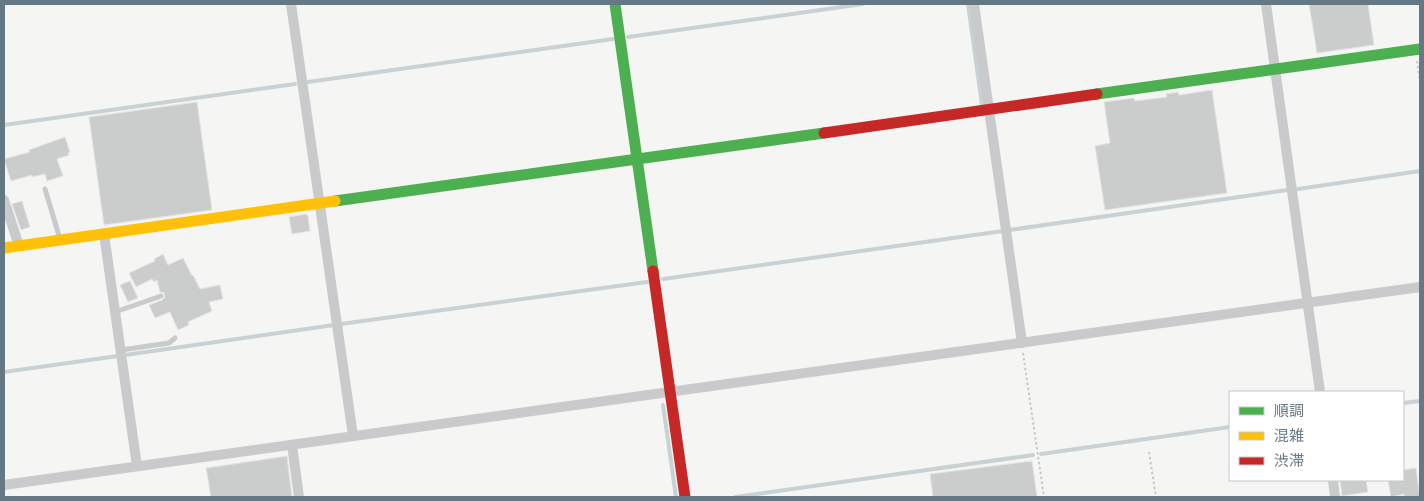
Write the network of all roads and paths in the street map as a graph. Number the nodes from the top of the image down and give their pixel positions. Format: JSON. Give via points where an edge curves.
{"nodes":[{"id":1,"x":291,"y":4,"type":"edge"},
{"id":2,"x":615,"y":4,"type":"edge"},
{"id":3,"x":974,"y":4,"type":"edge"},
{"id":4,"x":1266,"y":4,"type":"edge"},
{"id":5,"x":1418,"y":49,"type":"edge"},
{"id":6,"x":1275,"y":70,"type":"junction"},
{"id":7,"x":1420,"y":81,"type":"edge"},
{"id":8,"x":989,"y":109,"type":"junction"},
{"id":9,"x":637,"y":159,"type":"junction"},
{"id":10,"x":46,"y":189,"type":"dead end"},
{"id":11,"x":4,"y":200,"type":"edge"},
{"id":12,"x":320,"y":204,"type":"junction"},
{"id":13,"x":104,"y":234,"type":"junction"},
{"id":14,"x":60,"y":240,"type":"junction"},
{"id":15,"x":19,"y":246,"type":"junction"},
{"id":16,"x":4,"y":248,"type":"edge"},
{"id":17,"x":1420,"y":287,"type":"edge"},
{"id":18,"x":161,"y":296,"type":"dead end"},
{"id":19,"x":1308,"y":303,"type":"junction"},
{"id":20,"x":115,"y":312,"type":"junction"},
{"id":21,"x":175,"y":338,"type":"dead end"},
{"id":22,"x":1022,"y":343,"type":"junction"},
{"id":23,"x":121,"y":350,"type":"junction"},
{"id":24,"x":1320,"y":391,"type":"edge"},
{"id":25,"x":670,"y":392,"type":"junction"},
{"id":26,"x":353,"y":436,"type":"junction"},
{"id":27,"x":292,"y":445,"type":"junction"},
{"id":28,"x":1149,"y":452,"type":"dead end"},
{"id":29,"x":137,"y":466,"type":"junction"},
{"id":30,"x":1333,"y":481,"type":"edge"},
{"id":31,"x":4,"y":485,"type":"edge"},
{"id":32,"x":299,"y":497,"type":"edge"},
{"id":33,"x":685,"y":497,"type":"edge"},
{"id":34,"x":1044,"y":497,"type":"edge"},
{"id":35,"x":1156,"y":497,"type":"edge"},
{"id":36,"x":1335,"y":497,"type":"edge"}],
"edges":[{"from":1,"to":12,"type":"street"},
{"from":2,"to":9,"type":"street"},
{"from":3,"to":8,"type":"street"},
{"from":4,"to":6,"type":"street"},
{"from":5,"to":6,"type":"street"},
{"from":5,"to":7,"type":"path"},
{"from":6,"to":8,"type":"street"},
{"from":6,"to":19,"type":"street"},
{"from":8,"to":9,"type":"street"},
{"from":8,"to":22,"type":"street"},
{"from":9,"to":12,"type":"street"},
{"from":9,"to":25,"type":"street"},
{"from":10,"to":14,"type":"lane"},
{"from":11,"to":15,"type":"street"},
{"from":12,"to":13,"type":"street"},
{"from":12,"to":26,"type":"street"},
{"from":13,"to":14,"type":"street"},
{"from":13,"to":20,"type":"street"},
{"from":14,"to":15,"type":"street"},
{"from":15,"to":16,"type":"street"},
{"from":17,"to":19,"type":"street"},
{"from":18,"to":20,"type":"lane"},
{"from":19,"to":22,"type":"street"},
{"from":19,"to":24,"type":"street"},
{"from":20,"to":23,"type":"street"},
{"from":21,"to":23,"type":"lane","via":[[169,343]]},
{"from":22,"to":25,"type":"street"},
{"from":22,"to":34,"type":"path"},
{"from":23,"to":29,"type":"street"},
{"from":25,"to":26,"type":"street"},
{"from":25,"to":33,"type":"street"},
{"from":26,"to":27,"type":"street"},
{"from":27,"to":29,"type":"street"},
{"from":27,"to":32,"type":"street"},
{"from":28,"to":35,"type":"path"},
{"from":29,"to":31,"type":"street"},
{"from":30,"to":36,"type":"street"}]}
